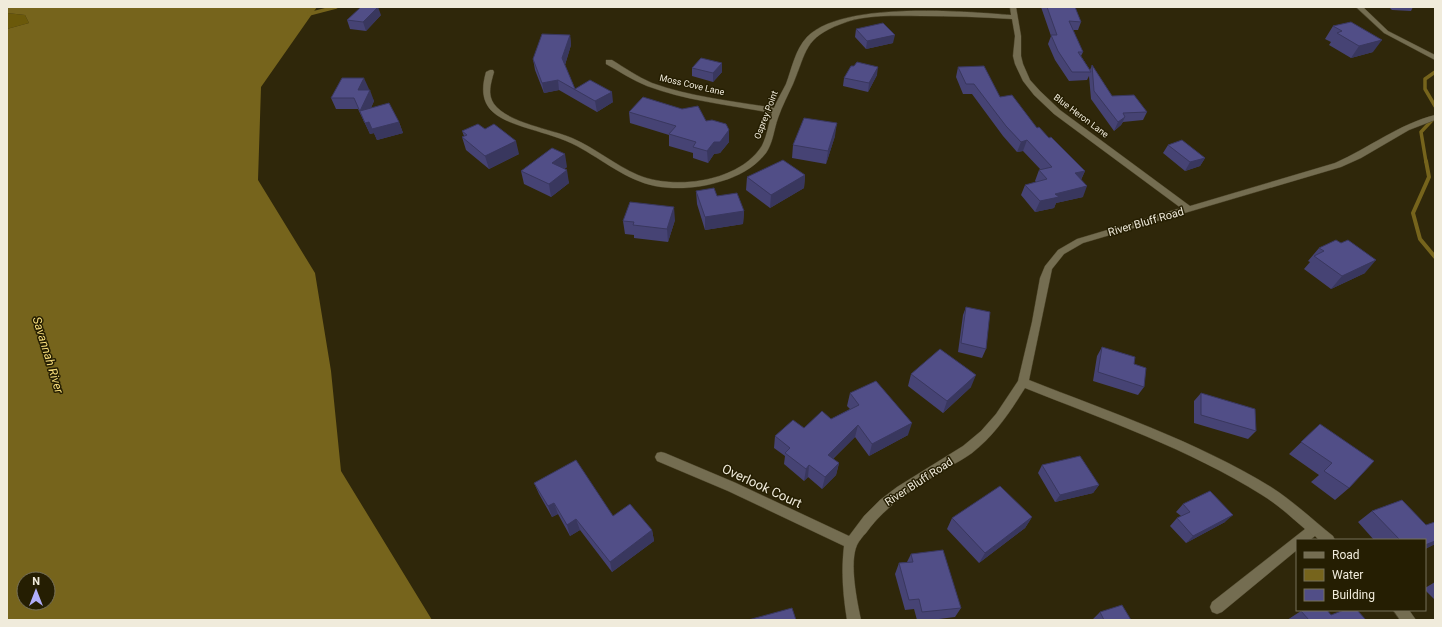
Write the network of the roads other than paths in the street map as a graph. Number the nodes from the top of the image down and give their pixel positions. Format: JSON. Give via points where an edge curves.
{"nodes":[{"id":1,"x":1013,"y":7,"type":"edge"},
{"id":2,"x":1359,"y":7,"type":"edge"},
{"id":3,"x":1015,"y":17,"type":"junction"},
{"id":4,"x":1435,"y":58,"type":"edge"},
{"id":5,"x":609,"y":62,"type":"dead end"},
{"id":6,"x":490,"y":72,"type":"dead end"},
{"id":7,"x":776,"y":111,"type":"junction"},
{"id":8,"x":1435,"y":117,"type":"edge"},
{"id":9,"x":1188,"y":209,"type":"junction"},
{"id":10,"x":1023,"y":382,"type":"junction"},
{"id":11,"x":661,"y":457,"type":"dead end"},
{"id":12,"x":1314,"y":529,"type":"junction"},
{"id":13,"x":1301,"y":539,"type":"edge"},
{"id":14,"x":1328,"y":539,"type":"edge"},
{"id":15,"x":851,"y":543,"type":"junction"},
{"id":16,"x":1296,"y":543,"type":"edge"},
{"id":17,"x":1217,"y":606,"type":"dead end"},
{"id":18,"x":1401,"y":611,"type":"edge"},
{"id":19,"x":854,"y":620,"type":"edge"},
{"id":20,"x":1409,"y":620,"type":"edge"}],
"edges":[{"from":1,"to":3,"type":"street","name":"Blue Heron Lane"},
{"from":2,"to":4,"type":"street","via":[[1386,32]]},
{"from":3,"to":7,"type":"street","name":"Osprey Point","via":[[882,14],[842,21],[814,35],[806,44]]},
{"from":3,"to":9,"type":"street","name":"Blue Heron Lane","via":[[1019,64],[1027,81],[1037,93],[1057,112]]},
{"from":5,"to":7,"type":"street","name":"Moss Cove Lane","via":[[638,79],[665,90]]},
{"from":6,"to":7,"type":"street","name":"Osprey Point","via":[[485,82],[486,96],[489,103],[501,114],[571,140],[633,176],[654,182],[704,182],[741,170],[763,150]]},
{"from":8,"to":9,"type":"street","name":"River Bluff Road","via":[[1406,128],[1364,152],[1315,172]]},
{"from":9,"to":10,"type":"street","name":"River Bluff Road","via":[[1080,241],[1061,252],[1045,278]]},
{"from":10,"to":12,"type":"street","via":[[1222,465],[1268,492]]},
{"from":10,"to":15,"type":"street","name":"River Bluff Road","via":[[1009,406],[985,434],[958,456],[884,504]]},
{"from":11,"to":15,"type":"street","name":"Overlook Court"},
{"from":12,"to":13,"type":"street"},
{"from":12,"to":14,"type":"street"},
{"from":15,"to":19,"type":"street","name":"River Bluff Road","via":[[848,565]]},
{"from":16,"to":17,"type":"street"},
{"from":18,"to":20,"type":"street"}]}
